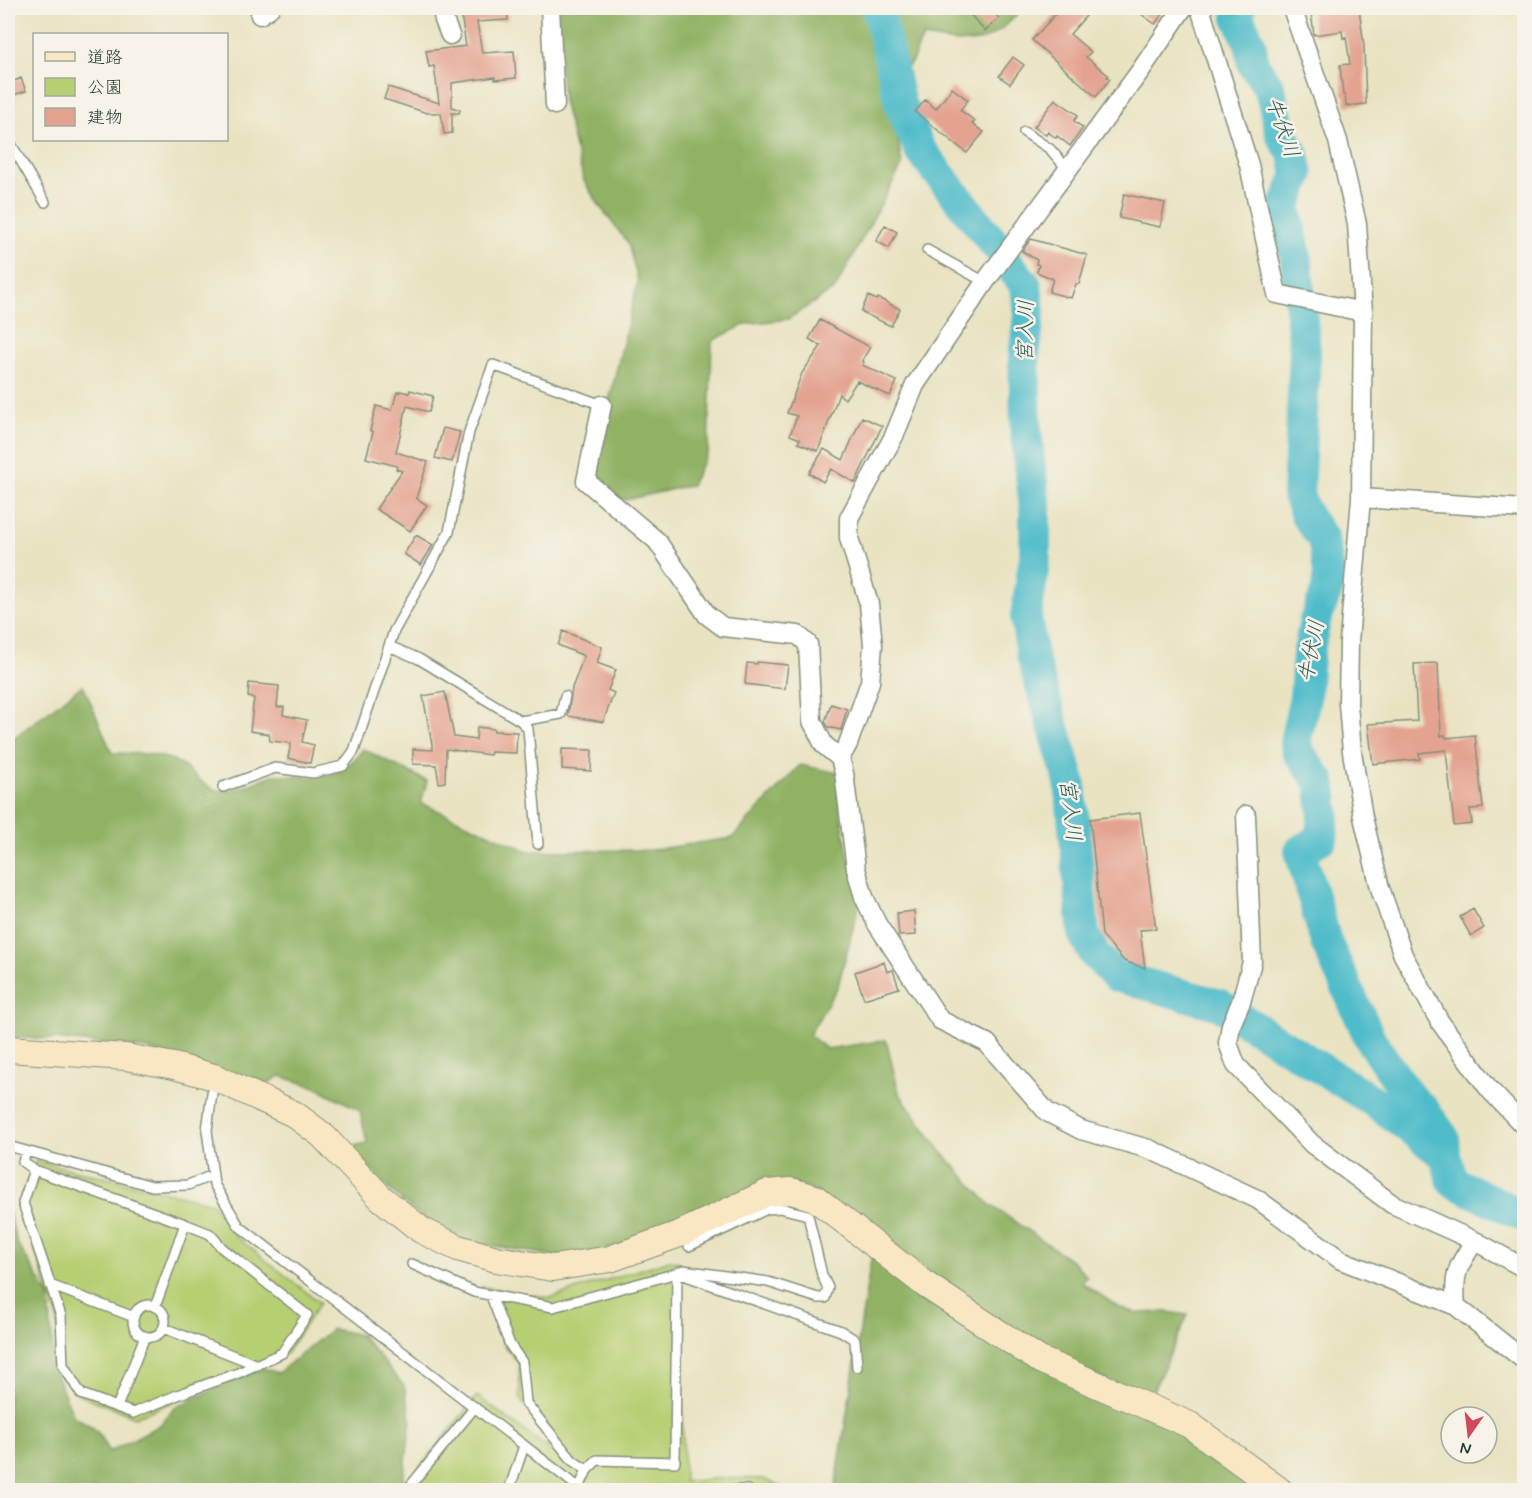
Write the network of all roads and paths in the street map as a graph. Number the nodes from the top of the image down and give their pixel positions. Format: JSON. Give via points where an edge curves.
{"nodes":[{"id":1,"x":442,"y":8,"type":"edge"},
{"id":2,"x":550,"y":8,"type":"edge"},
{"id":3,"x":1183,"y":8,"type":"edge"},
{"id":4,"x":1200,"y":8,"type":"edge"},
{"id":5,"x":1292,"y":8,"type":"edge"},
{"id":6,"x":450,"y":35,"type":"dead end"},
{"id":7,"x":555,"y":105,"type":"dead end"},
{"id":8,"x":1024,"y":132,"type":"dead end"},
{"id":9,"x":8,"y":139,"type":"edge"},
{"id":10,"x":1068,"y":170,"type":"junction"},
{"id":11,"x":45,"y":202,"type":"dead end"},
{"id":12,"x":927,"y":250,"type":"dead end"},
{"id":13,"x":985,"y":282,"type":"junction"},
{"id":14,"x":1363,"y":312,"type":"junction"},
{"id":15,"x":602,"y":405,"type":"joint"},
{"id":16,"x":1361,"y":498,"type":"junction"},
{"id":17,"x":1524,"y":509,"type":"edge"},
{"id":18,"x":389,"y":646,"type":"junction"},
{"id":19,"x":564,"y":696,"type":"dead end"},
{"id":20,"x":521,"y":721,"type":"junction"},
{"id":21,"x":840,"y":758,"type":"junction"},
{"id":22,"x":223,"y":787,"type":"dead end"},
{"id":23,"x":1246,"y":815,"type":"dead end"},
{"id":24,"x":538,"y":843,"type":"dead end"},
{"id":25,"x":8,"y":1049,"type":"edge"},
{"id":26,"x":214,"y":1077,"type":"junction"},
{"id":27,"x":1524,"y":1126,"type":"edge"},
{"id":28,"x":8,"y":1146,"type":"edge"},
{"id":29,"x":26,"y":1151,"type":"junction"},
{"id":30,"x":34,"y":1170,"type":"junction"},
{"id":31,"x":213,"y":1175,"type":"junction"},
{"id":32,"x":185,"y":1224,"type":"junction"},
{"id":33,"x":1475,"y":1241,"type":"junction"},
{"id":34,"x":689,"y":1246,"type":"dead end"},
{"id":35,"x":412,"y":1264,"type":"dead end"},
{"id":36,"x":1524,"y":1268,"type":"edge"},
{"id":37,"x":677,"y":1273,"type":"junction"},
{"id":38,"x":50,"y":1285,"type":"junction"},
{"id":39,"x":491,"y":1296,"type":"junction"},
{"id":40,"x":155,"y":1306,"type":"junction"},
{"id":41,"x":1456,"y":1306,"type":"junction"},
{"id":42,"x":134,"y":1317,"type":"junction"},
{"id":43,"x":164,"y":1328,"type":"junction"},
{"id":44,"x":145,"y":1336,"type":"junction"},
{"id":45,"x":1524,"y":1360,"type":"edge"},
{"id":46,"x":257,"y":1365,"type":"junction"},
{"id":47,"x":857,"y":1367,"type":"dead end"},
{"id":48,"x":117,"y":1407,"type":"junction"},
{"id":49,"x":475,"y":1407,"type":"junction"},
{"id":50,"x":524,"y":1446,"type":"junction"},
{"id":51,"x":587,"y":1470,"type":"junction"},
{"id":52,"x":581,"y":1489,"type":"edge"},
{"id":53,"x":407,"y":1491,"type":"edge"},
{"id":54,"x":509,"y":1491,"type":"edge"},
{"id":55,"x":735,"y":1491,"type":"edge"},
{"id":56,"x":748,"y":1491,"type":"edge"},
{"id":57,"x":1279,"y":1491,"type":"edge"}],
"edges":[{"from":1,"to":6,"type":"street"},
{"from":2,"to":7,"type":"street"},
{"from":3,"to":10,"type":"street"},
{"from":4,"to":14,"type":"street","via":[[1249,165],[1277,294]]},
{"from":5,"to":14,"type":"street","via":[[1338,141],[1357,224]]},
{"from":8,"to":10,"type":"lane","via":[[1050,149]]},
{"from":9,"to":11,"type":"lane"},
{"from":10,"to":13,"type":"street"},
{"from":12,"to":13,"type":"lane"},
{"from":13,"to":21,"type":"street","via":[[915,385],[894,436],[849,518],[849,538],[869,604],[873,645],[870,682]]},
{"from":14,"to":16,"type":"street"},
{"from":15,"to":18,"type":"lane","via":[[493,365],[469,432],[449,532]]},
{"from":15,"to":21,"type":"street","via":[[585,481],[657,541],[707,615],[723,627],[798,634],[808,644],[812,721],[824,745]]},
{"from":16,"to":17,"type":"street"},
{"from":16,"to":27,"type":"street","via":[[1348,704],[1363,817],[1380,888],[1403,955],[1440,1023]]},
{"from":18,"to":20,"type":"lane"},
{"from":18,"to":22,"type":"lane","via":[[354,752],[343,765],[313,773],[275,768]]},
{"from":19,"to":20,"type":"lane","via":[[561,714]]},
{"from":20,"to":24,"type":"lane","via":[[528,729]]},
{"from":21,"to":41,"type":"street","via":[[856,869],[864,897],[877,924],[940,1020],[987,1043],[1047,1112],[1081,1130],[1149,1149],[1220,1181],[1257,1199],[1341,1260]]},
{"from":23,"to":33,"type":"street","via":[[1252,962],[1228,1043],[1236,1065],[1312,1144],[1392,1204]]},
{"from":25,"to":26,"type":"street","via":[[126,1057]]},
{"from":26,"to":31,"type":"lane","via":[[207,1130]]},
{"from":26,"to":57,"type":"street","via":[[294,1114],[322,1135],[381,1198],[422,1230],[458,1248],[496,1259],[553,1268],[610,1259],[682,1233],[767,1194],[791,1191],[814,1198],[926,1285],[1040,1360],[1190,1425]]},
{"from":28,"to":29,"type":"lane"},
{"from":29,"to":30,"type":"lane","via":[[23,1162]]},
{"from":29,"to":31,"type":"lane","via":[[152,1186],[188,1185]]},
{"from":30,"to":32,"type":"lane"},
{"from":30,"to":38,"type":"lane","via":[[23,1203]]},
{"from":31,"to":49,"type":"lane","via":[[214,1184],[239,1226]]},
{"from":32,"to":40,"type":"lane"},
{"from":32,"to":46,"type":"lane","via":[[210,1234],[222,1248],[308,1315],[282,1353]]},
{"from":33,"to":36,"type":"street"},
{"from":33,"to":41,"type":"street","via":[[1458,1264]]},
{"from":34,"to":37,"type":"lane","via":[[767,1209],[808,1215],[828,1288],[825,1298],[768,1282],[683,1270]]},
{"from":35,"to":39,"type":"lane"},
{"from":37,"to":39,"type":"lane","via":[[553,1307]]},
{"from":37,"to":47,"type":"lane","via":[[841,1331],[855,1340]]},
{"from":37,"to":51,"type":"lane","via":[[675,1462],[597,1460]]},
{"from":38,"to":42,"type":"lane"},
{"from":38,"to":48,"type":"lane","via":[[61,1316],[63,1365],[81,1394]]},
{"from":39,"to":51,"type":"lane","via":[[510,1345],[522,1362],[526,1403],[573,1461]]},
{"from":40,"to":42,"type":"lane","via":[[142,1307]]},
{"from":40,"to":43,"type":"lane","via":[[164,1315]]},
{"from":41,"to":45,"type":"street"},
{"from":42,"to":44,"type":"lane","via":[[136,1329]]},
{"from":43,"to":44,"type":"lane","via":[[154,1336]]},
{"from":43,"to":46,"type":"lane"},
{"from":44,"to":48,"type":"lane"},
{"from":46,"to":48,"type":"lane","via":[[133,1413]]},
{"from":49,"to":50,"type":"lane"},
{"from":49,"to":53,"type":"lane"},
{"from":50,"to":52,"type":"lane"},
{"from":50,"to":54,"type":"lane"},
{"from":51,"to":52,"type":"lane"},
{"from":55,"to":56,"type":"lane"}]}
